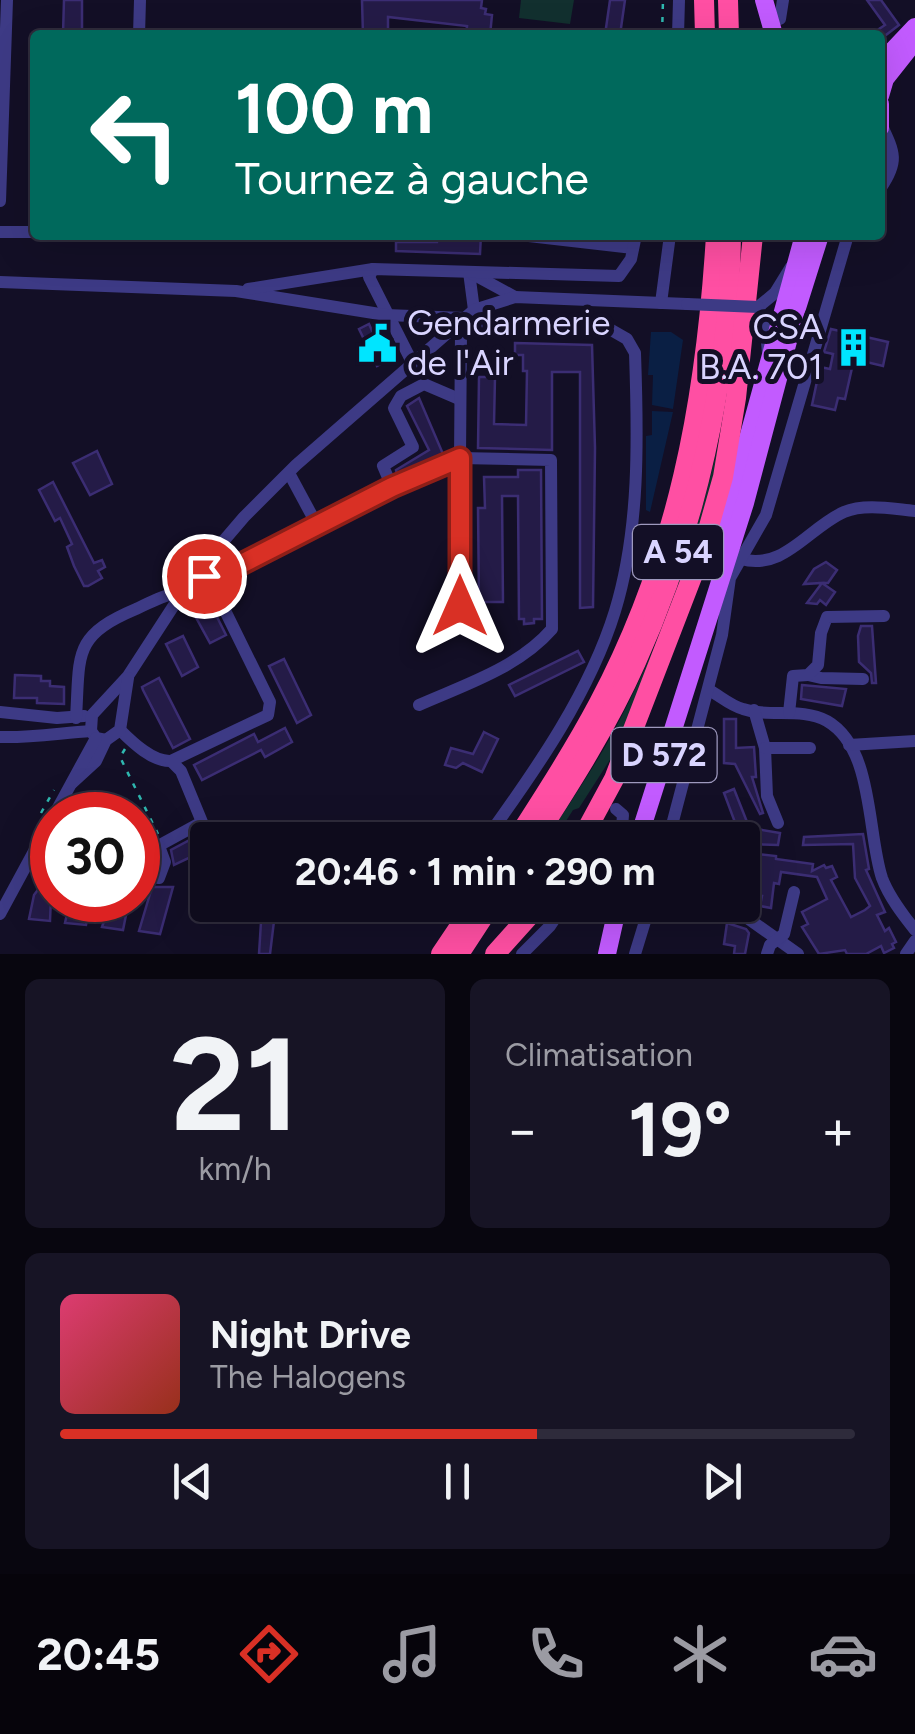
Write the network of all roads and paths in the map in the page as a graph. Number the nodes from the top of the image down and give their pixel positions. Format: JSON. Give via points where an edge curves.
{"nodes":[{"id":1,"x":7,"y":0,"type":"edge"},
{"id":2,"x":140,"y":0,"type":"edge"},
{"id":3,"x":663,"y":0,"type":"edge"},
{"id":4,"x":679,"y":0,"type":"edge"},
{"id":5,"x":704,"y":0,"type":"edge"},
{"id":6,"x":712,"y":0,"type":"edge"},
{"id":7,"x":728,"y":0,"type":"edge"},
{"id":8,"x":764,"y":0,"type":"edge"},
{"id":9,"x":783,"y":0,"type":"edge"},
{"id":10,"x":915,"y":26,"type":"edge"},
{"id":11,"x":777,"y":27,"type":"edge"},
{"id":12,"x":139,"y":30,"type":"edge"},
{"id":13,"x":662,"y":30,"type":"edge"},
{"id":14,"x":678,"y":30,"type":"edge"},
{"id":15,"x":705,"y":30,"type":"edge"},
{"id":16,"x":713,"y":30,"type":"edge"},
{"id":17,"x":728,"y":30,"type":"edge"},
{"id":18,"x":915,"y":41,"type":"edge"},
{"id":19,"x":885,"y":59,"type":"edge"},
{"id":20,"x":885,"y":79,"type":"edge"},
{"id":21,"x":886,"y":148,"type":"edge"},
{"id":22,"x":885,"y":182,"type":"edge"},
{"id":23,"x":0,"y":201,"type":"edge"},
{"id":24,"x":0,"y":232,"type":"edge"},
{"id":25,"x":30,"y":232,"type":"edge"},
{"id":26,"x":601,"y":240,"type":"edge"},
{"id":27,"x":669,"y":240,"type":"edge"},
{"id":28,"x":713,"y":240,"type":"edge"},
{"id":29,"x":732,"y":240,"type":"edge"},
{"id":30,"x":752,"y":240,"type":"edge"},
{"id":31,"x":818,"y":240,"type":"edge"},
{"id":32,"x":847,"y":240,"type":"edge"},
{"id":33,"x":634,"y":242,"type":"edge"},
{"id":34,"x":801,"y":243,"type":"edge"},
{"id":35,"x":373,"y":269,"type":"junction"},
{"id":36,"x":469,"y":272,"type":"junction"},
{"id":37,"x":0,"y":282,"type":"edge"},
{"id":38,"x":236,"y":291,"type":"junction"},
{"id":39,"x":515,"y":296,"type":"junction"},
{"id":40,"x":661,"y":303,"type":"junction"},
{"id":41,"x":758,"y":307,"type":"junction"},
{"id":42,"x":789,"y":310,"type":"junction"},
{"id":43,"x":469,"y":314,"type":"junction"},
{"id":44,"x":386,"y":315,"type":"junction"},
{"id":45,"x":769,"y":357,"type":"junction"},
{"id":46,"x":412,"y":362,"type":"junction"},
{"id":47,"x":459,"y":399,"type":"junction"},
{"id":48,"x":460,"y":458,"type":"junction"},
{"id":49,"x":289,"y":473,"type":"junction"},
{"id":50,"x":392,"y":487,"type":"junction"},
{"id":51,"x":915,"y":510,"type":"edge"},
{"id":52,"x":316,"y":525,"type":"junction"},
{"id":53,"x":741,"y":560,"type":"junction"},
{"id":54,"x":197,"y":572,"type":"junction"},
{"id":55,"x":210,"y":580,"type":"junction"},
{"id":56,"x":182,"y":592,"type":"junction"},
{"id":57,"x":460,"y":606,"type":"dead end"},
{"id":58,"x":884,"y":616,"type":"dead end"},
{"id":59,"x":690,"y":669,"type":"junction"},
{"id":60,"x":808,"y":675,"type":"junction"},
{"id":61,"x":128,"y":676,"type":"junction"},
{"id":62,"x":862,"y":679,"type":"dead end"},
{"id":63,"x":709,"y":690,"type":"junction"},
{"id":64,"x":419,"y":705,"type":"dead end"},
{"id":65,"x":754,"y":710,"type":"junction"},
{"id":66,"x":0,"y":712,"type":"edge"},
{"id":67,"x":95,"y":712,"type":"junction"},
{"id":68,"x":789,"y":713,"type":"junction"},
{"id":69,"x":76,"y":718,"type":"junction"},
{"id":70,"x":120,"y":724,"type":"junction"},
{"id":71,"x":98,"y":736,"type":"junction"},
{"id":72,"x":0,"y":737,"type":"edge"},
{"id":73,"x":915,"y":741,"type":"edge"},
{"id":74,"x":849,"y":745,"type":"junction"},
{"id":75,"x":126,"y":748,"type":"dead end"},
{"id":76,"x":765,"y":748,"type":"junction"},
{"id":77,"x":810,"y":748,"type":"dead end"},
{"id":78,"x":171,"y":761,"type":"junction"},
{"id":79,"x":66,"y":792,"type":"edge"},
{"id":80,"x":136,"y":792,"type":"edge"},
{"id":81,"x":616,"y":809,"type":"dead end"},
{"id":82,"x":498,"y":822,"type":"edge"},
{"id":83,"x":527,"y":822,"type":"edge"},
{"id":84,"x":546,"y":822,"type":"edge"},
{"id":85,"x":591,"y":822,"type":"edge"},
{"id":86,"x":623,"y":822,"type":"edge"},
{"id":87,"x":643,"y":822,"type":"edge"},
{"id":88,"x":673,"y":822,"type":"edge"},
{"id":89,"x":778,"y":823,"type":"dead end"},
{"id":90,"x":160,"y":845,"type":"joint"},
{"id":91,"x":30,"y":859,"type":"edge"},
{"id":92,"x":160,"y":878,"type":"edge"},
{"id":93,"x":794,"y":892,"type":"dead end"},
{"id":94,"x":0,"y":914,"type":"edge"},
{"id":95,"x":463,"y":922,"type":"edge"},
{"id":96,"x":481,"y":922,"type":"edge"},
{"id":97,"x":524,"y":922,"type":"edge"},
{"id":98,"x":549,"y":922,"type":"edge"},
{"id":99,"x":612,"y":922,"type":"edge"},
{"id":100,"x":644,"y":922,"type":"edge"},
{"id":101,"x":754,"y":922,"type":"edge"},
{"id":102,"x":610,"y":929,"type":"junction"},
{"id":103,"x":915,"y":930,"type":"edge"},
{"id":104,"x":777,"y":938,"type":"junction"},
{"id":105,"x":915,"y":941,"type":"edge"},
{"id":106,"x":441,"y":954,"type":"edge"},
{"id":107,"x":459,"y":954,"type":"edge"},
{"id":108,"x":495,"y":954,"type":"edge"},
{"id":109,"x":522,"y":954,"type":"edge"},
{"id":110,"x":596,"y":954,"type":"edge"},
{"id":111,"x":607,"y":954,"type":"edge"},
{"id":112,"x":634,"y":954,"type":"edge"},
{"id":113,"x":768,"y":954,"type":"edge"},
{"id":114,"x":798,"y":954,"type":"edge"},
{"id":115,"x":906,"y":954,"type":"edge"}],
"edges":[{"from":1,"to":23,"type":"street"},
{"from":2,"to":12,"type":"street"},
{"from":3,"to":13,"type":"path"},
{"from":4,"to":14,"type":"street"},
{"from":5,"to":15,"type":"highway"},
{"from":6,"to":16,"type":"highway"},
{"from":7,"to":17,"type":"highway"},
{"from":8,"to":11,"type":"main road"},
{"from":9,"to":11,"type":"street"},
{"from":10,"to":19,"type":"main road"},
{"from":18,"to":20,"type":"main road"},
{"from":21,"to":22,"type":"street","via":[[894,167]]},
{"from":24,"to":25,"type":"street"},
{"from":26,"to":33,"type":"street"},
{"from":27,"to":40,"type":"street"},
{"from":28,"to":83,"type":"highway","number":"A 54","via":[[700,396],[662,553],[600,702]]},
{"from":29,"to":84,"type":"highway","number":"A 54","via":[[711,429],[677,557],[635,664]]},
{"from":30,"to":85,"type":"highway","via":[[723,477],[702,551],[614,779]]},
{"from":31,"to":42,"type":"main road","number":"D 572"},
{"from":32,"to":53,"type":"street","via":[[766,515]]},
{"from":33,"to":36,"type":"street","via":[[619,276]]},
{"from":34,"to":41,"type":"street","via":[[774,293]]},
{"from":34,"to":42,"type":"main road","number":"D 572"},
{"from":35,"to":36,"type":"street"},
{"from":35,"to":38,"type":"street"},
{"from":35,"to":44,"type":"street","via":[[369,277]]},
{"from":36,"to":39,"type":"street"},
{"from":36,"to":43,"type":"street"},
{"from":37,"to":38,"type":"street"},
{"from":38,"to":44,"type":"street"},
{"from":39,"to":40,"type":"street"},
{"from":39,"to":43,"type":"street"},
{"from":40,"to":41,"type":"street","bridge":true},
{"from":41,"to":42,"type":"street"},
{"from":41,"to":45,"type":"street"},
{"from":42,"to":45,"type":"main road","number":"D 572"},
{"from":42,"to":59,"type":"main road","number":"D 572","via":[[758,460]]},
{"from":43,"to":44,"type":"street"},
{"from":43,"to":46,"type":"street"},
{"from":43,"to":47,"type":"street","via":[[461,332]]},
{"from":43,"to":82,"type":"street","via":[[478,323],[606,327],[627,338],[635,353],[634,505],[614,612],[570,708]]},
{"from":44,"to":46,"type":"street"},
{"from":45,"to":59,"type":"main road","number":"D 572"},
{"from":46,"to":49,"type":"street"},
{"from":47,"to":48,"type":"street"},
{"from":47,"to":50,"type":"street","via":[[424,384],[401,396],[394,408],[413,447],[382,466]]},
{"from":48,"to":50,"type":"street"},
{"from":48,"to":57,"type":"street"},
{"from":48,"to":64,"type":"street","via":[[551,460],[552,629],[497,671]]},
{"from":49,"to":52,"type":"street"},
{"from":49,"to":54,"type":"street"},
{"from":50,"to":52,"type":"street"},
{"from":51,"to":53,"type":"street","via":[[845,511],[779,558]]},
{"from":52,"to":55,"type":"street"},
{"from":53,"to":63,"type":"street","via":[[730,578]]},
{"from":54,"to":55,"type":"street"},
{"from":54,"to":56,"type":"street"},
{"from":55,"to":78,"type":"street","via":[[270,708],[268,715]]},
{"from":56,"to":61,"type":"street"},
{"from":56,"to":69,"type":"street","via":[[110,620],[85,641]]},
{"from":58,"to":60,"type":"street","via":[[827,616],[818,665]]},
{"from":59,"to":87,"type":"main road","number":"D 572"},
{"from":60,"to":62,"type":"street"},
{"from":60,"to":68,"type":"street","via":[[793,676]]},
{"from":61,"to":67,"type":"street"},
{"from":61,"to":70,"type":"street"},
{"from":63,"to":65,"type":"street"},
{"from":63,"to":88,"type":"street"},
{"from":65,"to":68,"type":"street"},
{"from":65,"to":76,"type":"street"},
{"from":66,"to":69,"type":"street"},
{"from":67,"to":69,"type":"street"},
{"from":67,"to":70,"type":"street","via":[[109,708]]},
{"from":67,"to":71,"type":"street"},
{"from":68,"to":74,"type":"street","via":[[826,721]]},
{"from":70,"to":71,"type":"street"},
{"from":70,"to":78,"type":"street","via":[[153,756]]},
{"from":71,"to":72,"type":"street"},
{"from":71,"to":79,"type":"street"},
{"from":73,"to":74,"type":"street"},
{"from":74,"to":103,"type":"street","via":[[882,878]]},
{"from":75,"to":80,"type":"path","via":[[120,757]]},
{"from":76,"to":77,"type":"street"},
{"from":76,"to":89,"type":"street","via":[[768,796]]},
{"from":78,"to":90,"type":"street","via":[[202,822]]},
{"from":81,"to":86,"type":"street"},
{"from":90,"to":92,"type":"street"},
{"from":91,"to":94,"type":"street"},
{"from":93,"to":104,"type":"street","via":[[784,934]]},
{"from":95,"to":106,"type":"highway"},
{"from":96,"to":107,"type":"highway"},
{"from":97,"to":108,"type":"highway"},
{"from":98,"to":109,"type":"street"},
{"from":99,"to":102,"type":"main road"},
{"from":100,"to":112,"type":"street"},
{"from":101,"to":104,"type":"street"},
{"from":102,"to":110,"type":"main road"},
{"from":102,"to":111,"type":"main road"},
{"from":104,"to":113,"type":"street"},
{"from":104,"to":114,"type":"street"},
{"from":105,"to":115,"type":"street"}]}
